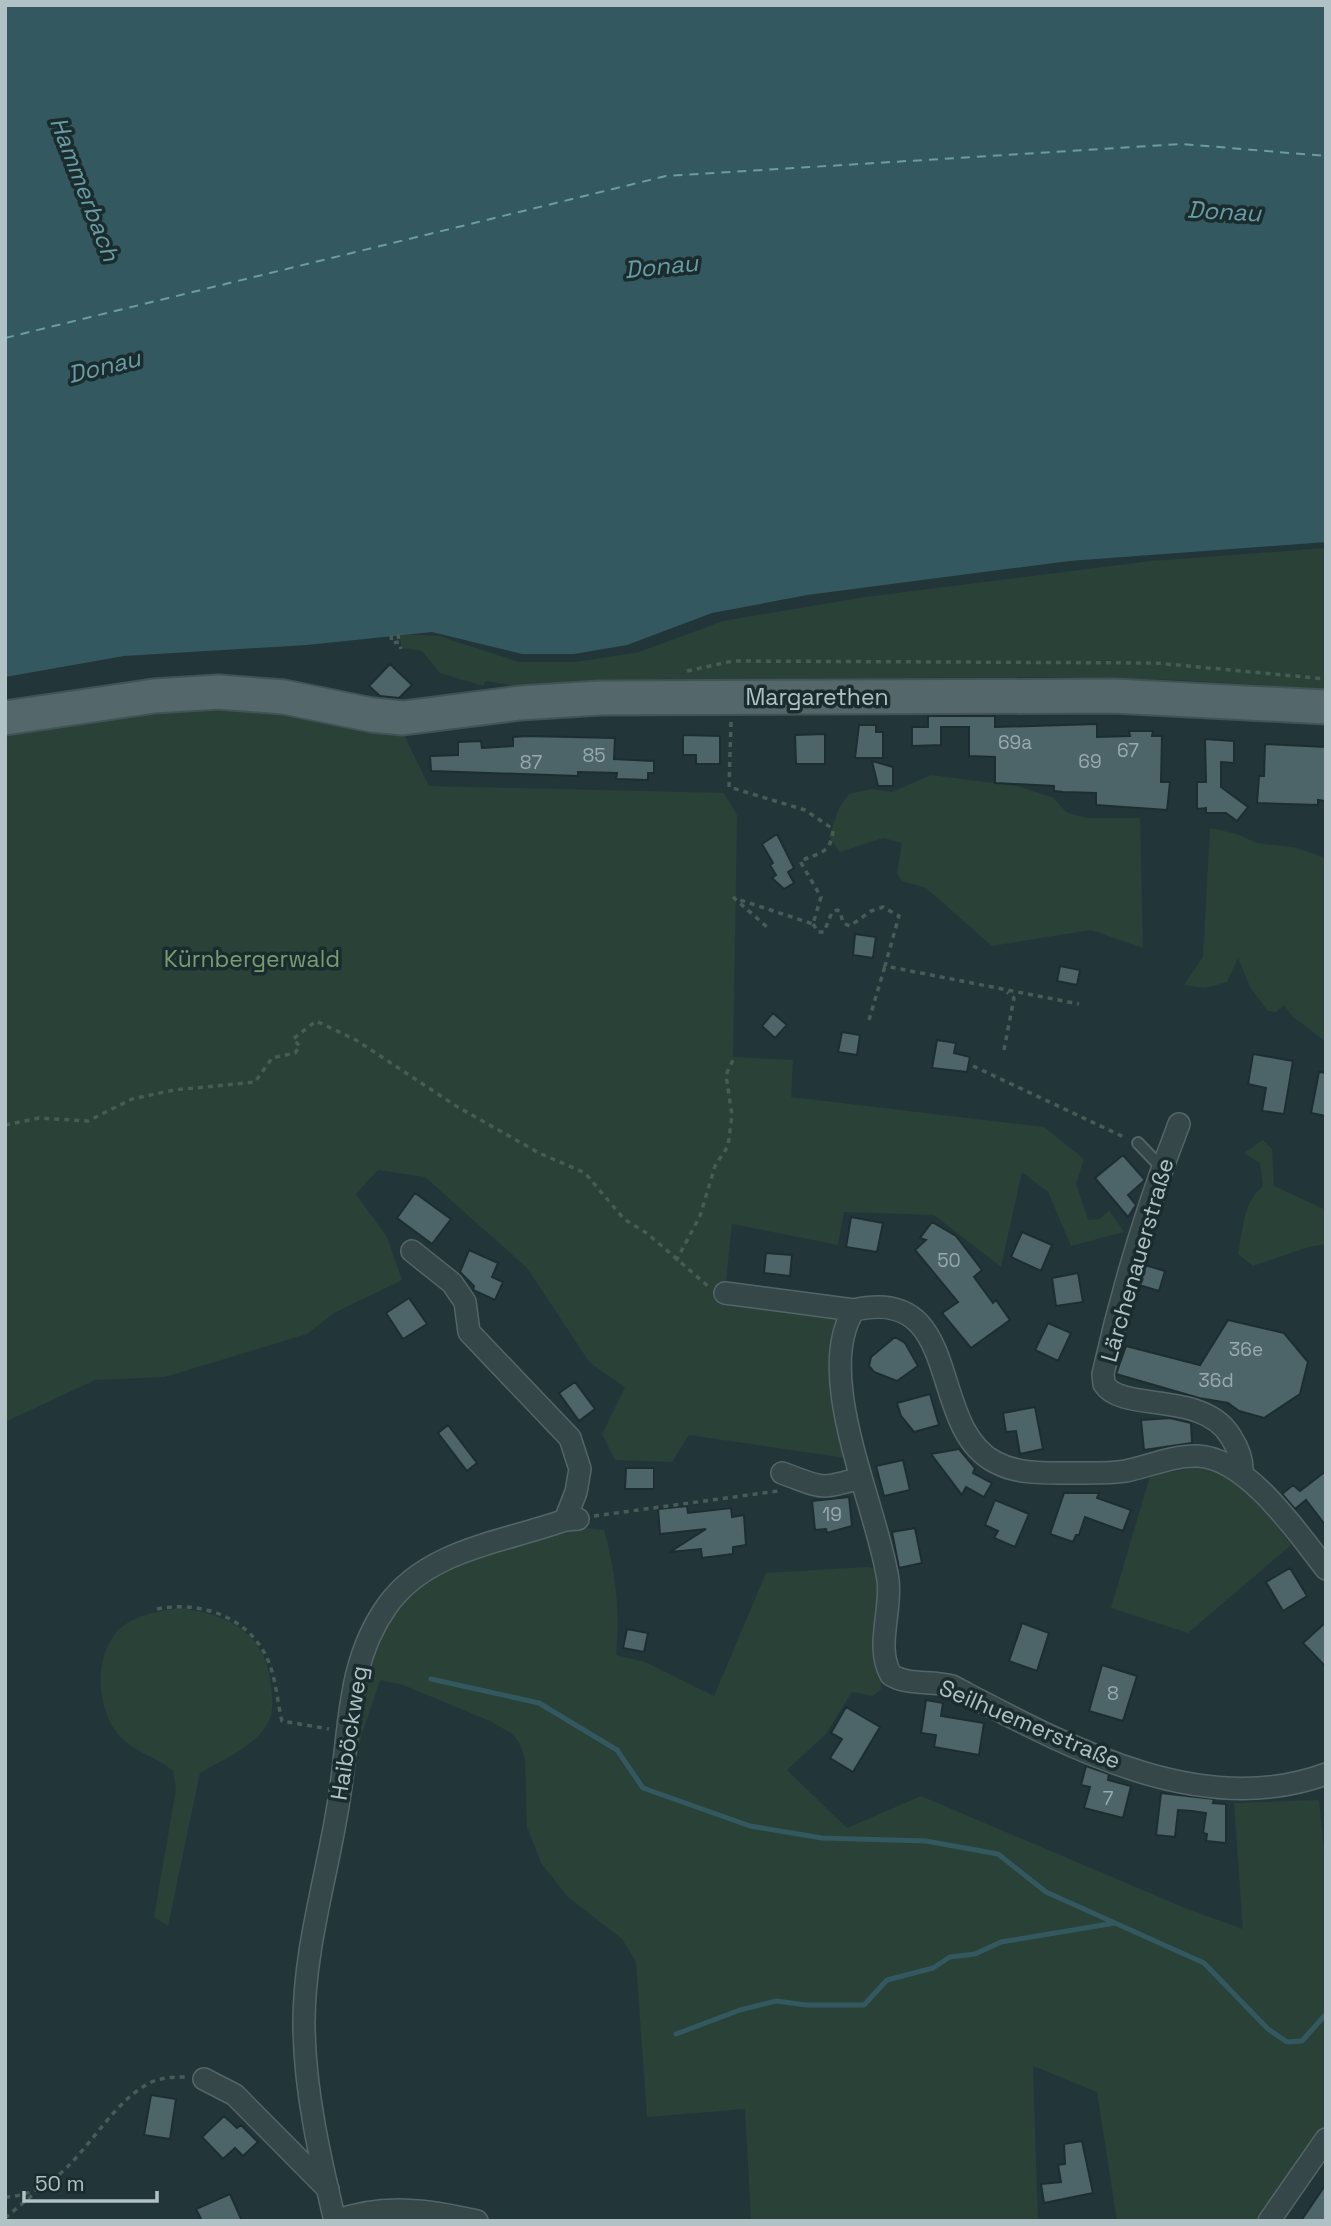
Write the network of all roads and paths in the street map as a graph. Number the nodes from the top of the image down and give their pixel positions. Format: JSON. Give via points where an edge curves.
{"nodes":[{"id":1,"x":397,"y":634,"type":"dead end"},
{"id":2,"x":391,"y":635,"type":"dead end"},
{"id":3,"x":399,"y":642,"type":"junction"},
{"id":4,"x":401,"y":649,"type":"dead end"},
{"id":5,"x":681,"y":673,"type":"dead end"},
{"id":6,"x":1326,"y":679,"type":"edge"},
{"id":7,"x":1326,"y":707,"type":"edge"},
{"id":8,"x":5,"y":719,"type":"edge"},
{"id":9,"x":730,"y":735,"type":"dead end"},
{"id":10,"x":813,"y":924,"type":"junction"},
{"id":11,"x":767,"y":927,"type":"dead end"},
{"id":12,"x":885,"y":966,"type":"junction"},
{"id":13,"x":1006,"y":990,"type":"junction"},
{"id":14,"x":1079,"y":1004,"type":"dead end"},
{"id":15,"x":869,"y":1020,"type":"dead end"},
{"id":16,"x":1004,"y":1050,"type":"dead end"},
{"id":17,"x":734,"y":1058,"type":"dead end"},
{"id":18,"x":973,"y":1066,"type":"dead end"},
{"id":19,"x":1179,"y":1124,"type":"dead end"},
{"id":20,"x":5,"y":1125,"type":"edge"},
{"id":21,"x":1138,"y":1143,"type":"joint"},
{"id":22,"x":1162,"y":1168,"type":"junction"},
{"id":23,"x":412,"y":1251,"type":"dead end"},
{"id":24,"x":677,"y":1261,"type":"junction"},
{"id":25,"x":725,"y":1293,"type":"joint"},
{"id":26,"x":854,"y":1310,"type":"junction"},
{"id":27,"x":782,"y":1472,"type":"dead end"},
{"id":28,"x":1242,"y":1473,"type":"junction"},
{"id":29,"x":860,"y":1478,"type":"junction"},
{"id":30,"x":805,"y":1484,"type":"junction"},
{"id":31,"x":572,"y":1519,"type":"junction"},
{"id":32,"x":1326,"y":1569,"type":"edge"},
{"id":33,"x":157,"y":1609,"type":"dead end"},
{"id":34,"x":346,"y":1731,"type":"junction"},
{"id":35,"x":1326,"y":1774,"type":"edge"},
{"id":36,"x":204,"y":2079,"type":"joint"},
{"id":37,"x":1324,"y":2149,"type":"edge"},
{"id":38,"x":328,"y":2189,"type":"junction"},
{"id":39,"x":37,"y":2191,"type":"junction"},
{"id":40,"x":5,"y":2197,"type":"edge"},
{"id":41,"x":5,"y":2218,"type":"edge"},
{"id":42,"x":336,"y":2221,"type":"edge"},
{"id":43,"x":477,"y":2221,"type":"edge"},
{"id":44,"x":1269,"y":2221,"type":"edge"}],
"edges":[{"from":1,"to":3,"type":"path"},
{"from":2,"to":3,"type":"path","via":[[392,643]]},
{"from":3,"to":4,"type":"path"},
{"from":5,"to":6,"type":"path","via":[[733,661],[1028,661],[1156,663]]},
{"from":7,"to":8,"type":"main road","name":"Margarethen","via":[[1104,695],[611,698],[520,703],[403,718],[255,694],[190,693]]},
{"from":9,"to":10,"type":"path","via":[[729,787],[805,810],[833,828],[832,842],[824,853],[800,861],[821,897]]},
{"from":10,"to":11,"type":"path","via":[[734,898]]},
{"from":10,"to":12,"type":"path","via":[[818,932],[824,932],[837,910],[846,926],[883,907],[899,916]]},
{"from":12,"to":13,"type":"path"},
{"from":12,"to":15,"type":"path"},
{"from":13,"to":14,"type":"path"},
{"from":13,"to":16,"type":"path","via":[[1014,998]]},
{"from":17,"to":24,"type":"path","via":[[726,1075],[732,1115],[728,1146],[715,1166],[700,1216]]},
{"from":18,"to":21,"type":"path"},
{"from":19,"to":22,"type":"street","name":"Lärchenauerstraße"},
{"from":20,"to":24,"type":"path","via":[[39,1118],[88,1121],[132,1099],[255,1082],[272,1058],[295,1053],[300,1046],[293,1039],[316,1021],[356,1040],[456,1107],[538,1153],[585,1173],[624,1219]]},
{"from":21,"to":22,"type":"lane"},
{"from":22,"to":28,"type":"street","name":"Lärchenauerstraße","via":[[1112,1336],[1104,1384],[1118,1395],[1203,1412],[1220,1421],[1236,1444]]},
{"from":23,"to":31,"type":"street","via":[[452,1283],[465,1302],[469,1332],[570,1438],[580,1469]]},
{"from":24,"to":25,"type":"path","via":[[703,1283]]},
{"from":25,"to":26,"type":"street"},
{"from":26,"to":28,"type":"street","name":"Lärchenauerstraße","via":[[891,1308],[917,1322],[941,1359],[964,1434],[995,1463],[1038,1473],[1095,1474],[1197,1456],[1215,1459]]},
{"from":26,"to":29,"type":"street","name":"Seilhuemerstraße","via":[[845,1328],[840,1368]]},
{"from":27,"to":30,"type":"street"},
{"from":28,"to":32,"type":"street","name":"Lärchenauerstraße"},
{"from":29,"to":30,"type":"street","via":[[836,1485]]},
{"from":29,"to":35,"type":"street","name":"Seilhuemerstraße","via":[[888,1583],[884,1652],[891,1675],[951,1686],[1088,1751],[1179,1783],[1247,1791],[1293,1785]]},
{"from":30,"to":31,"type":"path"},
{"from":31,"to":34,"type":"street","name":"Haiböckweg","via":[[464,1551],[424,1572],[388,1605],[360,1658]]},
{"from":33,"to":34,"type":"path","via":[[192,1607],[230,1618],[256,1639],[267,1659],[282,1721]]},
{"from":34,"to":38,"type":"street","name":"Haiböckweg","via":[[340,1794],[310,1956],[304,2027],[311,2100]]},
{"from":36,"to":38,"type":"street","via":[[236,2095]]},
{"from":36,"to":39,"type":"path","via":[[171,2077],[148,2083]]},
{"from":37,"to":44,"type":"street"},
{"from":38,"to":42,"type":"street","name":"Haiböckweg"},
{"from":39,"to":40,"type":"path"},
{"from":39,"to":41,"type":"path"},
{"from":42,"to":43,"type":"street","via":[[394,2210]]}]}
